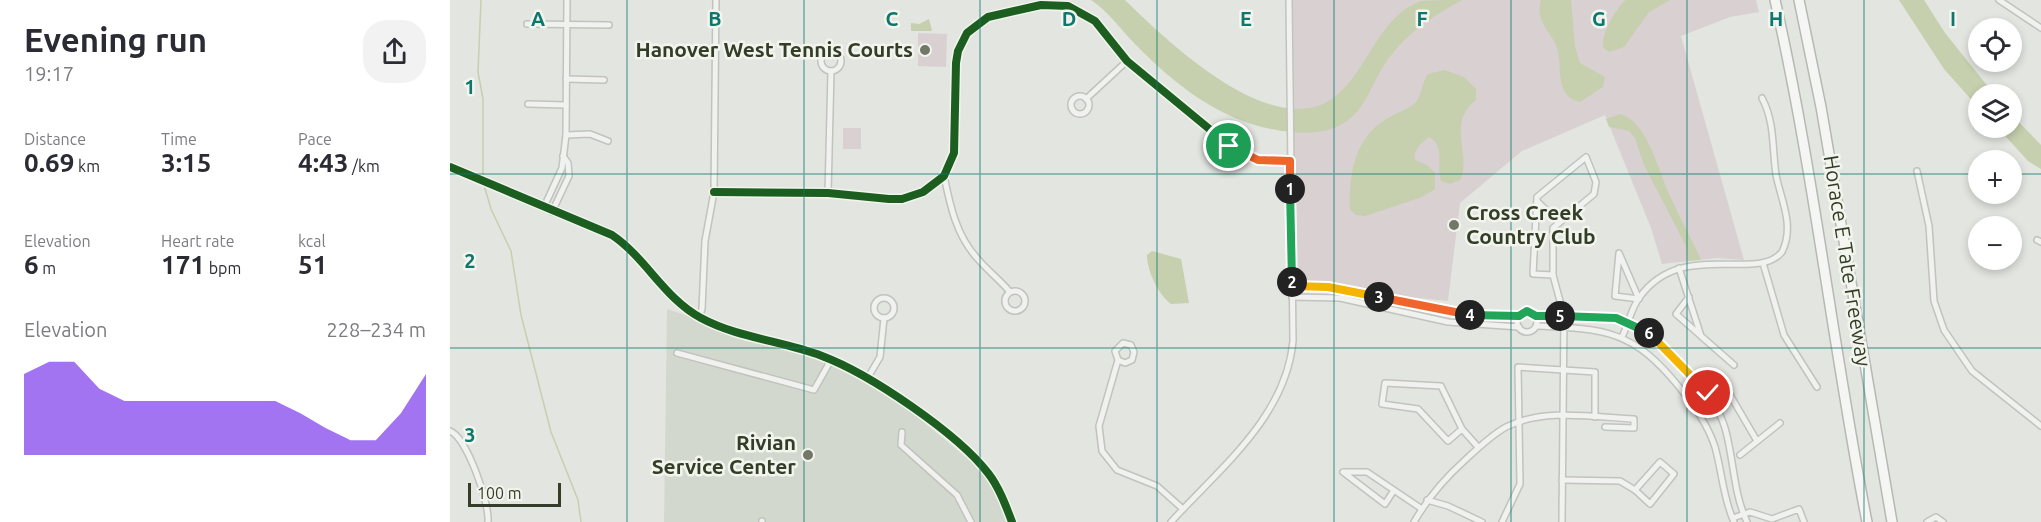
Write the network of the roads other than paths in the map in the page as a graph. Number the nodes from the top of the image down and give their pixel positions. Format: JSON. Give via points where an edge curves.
{"nodes":[{"id":1,"x":567,"y":0,"type":"edge"},
{"id":2,"x":716,"y":0,"type":"edge"},
{"id":3,"x":1289,"y":0,"type":"edge"},
{"id":4,"x":1775,"y":0,"type":"edge"},
{"id":5,"x":1799,"y":0,"type":"edge"},
{"id":6,"x":1999,"y":0,"type":"edge"},
{"id":7,"x":526,"y":24,"type":"dead end"},
{"id":8,"x":567,"y":24,"type":"junction"},
{"id":9,"x":609,"y":25,"type":"dead end"},
{"id":10,"x":2041,"y":28,"type":"edge"},
{"id":11,"x":1127,"y":61,"type":"junction"},
{"id":12,"x":831,"y":71,"type":"dead end"},
{"id":13,"x":566,"y":79,"type":"junction"},
{"id":14,"x":604,"y":80,"type":"dead end"},
{"id":15,"x":1762,"y":98,"type":"dead end"},
{"id":16,"x":1086,"y":99,"type":"dead end"},
{"id":17,"x":528,"y":104,"type":"dead end"},
{"id":18,"x":566,"y":105,"type":"junction"},
{"id":19,"x":566,"y":135,"type":"junction"},
{"id":20,"x":608,"y":141,"type":"dead end"},
{"id":21,"x":563,"y":156,"type":"junction"},
{"id":22,"x":1290,"y":161,"type":"junction"},
{"id":23,"x":450,"y":167,"type":"edge"},
{"id":24,"x":1917,"y":171,"type":"dead end"},
{"id":25,"x":944,"y":176,"type":"junction"},
{"id":26,"x":714,"y":192,"type":"junction"},
{"id":27,"x":828,"y":193,"type":"junction"},
{"id":28,"x":1536,"y":201,"type":"junction"},
{"id":29,"x":548,"y":210,"type":"junction"},
{"id":30,"x":1559,"y":223,"type":"junction"},
{"id":31,"x":1763,"y":263,"type":"junction"},
{"id":32,"x":1679,"y":268,"type":"junction"},
{"id":33,"x":1553,"y":275,"type":"junction"},
{"id":34,"x":1292,"y":286,"type":"junction"},
{"id":35,"x":1010,"y":292,"type":"junction"},
{"id":36,"x":1292,"y":297,"type":"junction"},
{"id":37,"x":1689,"y":297,"type":"junction"},
{"id":38,"x":1639,"y":298,"type":"junction"},
{"id":39,"x":1519,"y":316,"type":"junction"},
{"id":40,"x":1536,"y":316,"type":"junction"},
{"id":41,"x":1564,"y":316,"type":"junction"},
{"id":42,"x":699,"y":317,"type":"junction"},
{"id":43,"x":884,"y":318,"type":"dead end"},
{"id":44,"x":1629,"y":322,"type":"junction"},
{"id":45,"x":1536,"y":326,"type":"junction"},
{"id":46,"x":1519,"y":327,"type":"junction"},
{"id":47,"x":1563,"y":327,"type":"junction"},
{"id":48,"x":1701,"y":336,"type":"junction"},
{"id":49,"x":1622,"y":337,"type":"junction"},
{"id":50,"x":677,"y":353,"type":"dead end"},
{"id":51,"x":831,"y":360,"type":"junction"},
{"id":52,"x":1118,"y":360,"type":"dead end"},
{"id":53,"x":1734,"y":365,"type":"dead end"},
{"id":54,"x":1563,"y":368,"type":"junction"},
{"id":55,"x":867,"y":380,"type":"junction"},
{"id":56,"x":1817,"y":387,"type":"dead end"},
{"id":57,"x":1708,"y":393,"type":"junction"},
{"id":58,"x":1693,"y":404,"type":"junction"},
{"id":59,"x":1563,"y":416,"type":"junction"},
{"id":60,"x":1595,"y":417,"type":"junction"},
{"id":61,"x":1519,"y":422,"type":"junction"},
{"id":62,"x":1780,"y":423,"type":"dead end"},
{"id":63,"x":2041,"y":426,"type":"edge"},
{"id":64,"x":1605,"y":427,"type":"dead end"},
{"id":65,"x":1462,"y":429,"type":"junction"},
{"id":66,"x":450,"y":431,"type":"edge"},
{"id":67,"x":902,"y":432,"type":"dead end"},
{"id":68,"x":1757,"y":441,"type":"junction"},
{"id":69,"x":1478,"y":447,"type":"junction"},
{"id":70,"x":1740,"y":455,"type":"dead end"},
{"id":71,"x":1562,"y":480,"type":"junction"},
{"id":72,"x":1394,"y":490,"type":"junction"},
{"id":73,"x":1635,"y":490,"type":"junction"},
{"id":74,"x":1427,"y":500,"type":"junction"},
{"id":75,"x":1183,"y":509,"type":"junction"},
{"id":76,"x":1422,"y":509,"type":"junction"},
{"id":77,"x":1743,"y":514,"type":"junction"},
{"id":78,"x":1733,"y":520,"type":"edge"},
{"id":79,"x":488,"y":522,"type":"edge"},
{"id":80,"x":971,"y":522,"type":"edge"},
{"id":81,"x":1012,"y":522,"type":"edge"},
{"id":82,"x":1171,"y":522,"type":"edge"},
{"id":83,"x":1414,"y":522,"type":"edge"},
{"id":84,"x":1482,"y":522,"type":"edge"},
{"id":85,"x":1502,"y":522,"type":"edge"},
{"id":86,"x":1562,"y":522,"type":"edge"},
{"id":87,"x":1747,"y":522,"type":"edge"},
{"id":88,"x":1804,"y":522,"type":"edge"},
{"id":89,"x":1867,"y":522,"type":"edge"},
{"id":90,"x":1892,"y":522,"type":"edge"},
{"id":91,"x":1928,"y":522,"type":"edge"},
{"id":92,"x":1943,"y":522,"type":"edge"}],
"edges":[{"from":1,"to":8,"type":"street"},
{"from":2,"to":26,"type":"street"},
{"from":3,"to":22,"type":"street"},
{"from":4,"to":89,"type":"highway","name":"Horace E Tate Freeway"},
{"from":5,"to":90,"type":"highway","name":"Horace E Tate Freeway"},
{"from":6,"to":10,"type":"street"},
{"from":7,"to":8,"type":"street"},
{"from":8,"to":9,"type":"street"},
{"from":8,"to":13,"type":"street"},
{"from":11,"to":16,"type":"street"},
{"from":11,"to":22,"type":"street","via":[[1236,151],[1258,160]]},
{"from":11,"to":25,"type":"street","via":[[1095,21],[1068,6],[1041,5],[981,20],[967,33],[958,51],[955,145]]},
{"from":12,"to":27,"type":"street"},
{"from":13,"to":14,"type":"street"},
{"from":13,"to":18,"type":"street"},
{"from":15,"to":31,"type":"street","via":[[1772,120],[1776,172],[1787,224],[1782,252]]},
{"from":17,"to":18,"type":"street"},
{"from":18,"to":19,"type":"street"},
{"from":19,"to":20,"type":"street","via":[[590,134]]},
{"from":19,"to":21,"type":"street"},
{"from":21,"to":29,"type":"street"},
{"from":21,"to":29,"type":"street","via":[[568,162],[569,176]]},
{"from":22,"to":34,"type":"street"},
{"from":23,"to":29,"type":"street"},
{"from":24,"to":63,"type":"street","via":[[1929,226],[1934,301],[1944,330],[1972,371]]},
{"from":25,"to":27,"type":"street","via":[[923,192],[902,199]]},
{"from":25,"to":35,"type":"street","via":[[954,222],[967,244]]},
{"from":26,"to":27,"type":"street"},
{"from":26,"to":42,"type":"street"},
{"from":28,"to":30,"type":"street"},
{"from":28,"to":30,"type":"street","via":[[1586,157],[1596,182],[1594,194]]},
{"from":28,"to":33,"type":"street","via":[[1533,274]]},
{"from":29,"to":42,"type":"street","via":[[622,243],[671,296]]},
{"from":30,"to":33,"type":"street","via":[[1553,228]]},
{"from":31,"to":32,"type":"street"},
{"from":31,"to":56,"type":"street","via":[[1784,335]]},
{"from":32,"to":37,"type":"street"},
{"from":32,"to":38,"type":"street","via":[[1659,278]]},
{"from":33,"to":41,"type":"street"},
{"from":34,"to":36,"type":"street"},
{"from":34,"to":39,"type":"street","via":[[1345,289],[1464,314]]},
{"from":35,"to":35,"type":"street","via":[[1019,291],[1025,296],[1025,305],[1019,311],[1010,310],[1005,304]]},
{"from":36,"to":46,"type":"street","via":[[1340,298],[1449,321]]},
{"from":36,"to":75,"type":"street","via":[[1291,357],[1275,402],[1257,428]]},
{"from":37,"to":48,"type":"street"},
{"from":37,"to":48,"type":"street","via":[[1676,314]]},
{"from":38,"to":38,"type":"street","via":[[1615,296],[1619,253],[1623,262]]},
{"from":38,"to":44,"type":"street"},
{"from":39,"to":40,"type":"street","via":[[1527,311]]},
{"from":39,"to":46,"type":"street"},
{"from":40,"to":41,"type":"street"},
{"from":40,"to":45,"type":"street"},
{"from":41,"to":44,"type":"street","via":[[1604,316]]},
{"from":41,"to":47,"type":"street"},
{"from":42,"to":51,"type":"street"},
{"from":43,"to":55,"type":"street","via":[[880,357]]},
{"from":44,"to":49,"type":"street"},
{"from":44,"to":57,"type":"street","via":[[1661,343]]},
{"from":45,"to":46,"type":"street","via":[[1527,332]]},
{"from":45,"to":47,"type":"street"},
{"from":47,"to":49,"type":"street","via":[[1595,329]]},
{"from":47,"to":54,"type":"street"},
{"from":48,"to":53,"type":"street"},
{"from":49,"to":58,"type":"street","via":[[1656,359]]},
{"from":50,"to":51,"type":"street","via":[[814,390]]},
{"from":51,"to":55,"type":"street"},
{"from":52,"to":75,"type":"street","via":[[1098,426],[1102,451],[1117,470],[1157,486]]},
{"from":54,"to":59,"type":"street"},
{"from":54,"to":60,"type":"street","via":[[1595,372]]},
{"from":54,"to":61,"type":"street","via":[[1518,367]]},
{"from":55,"to":81,"type":"street","via":[[922,416],[980,463],[995,484]]},
{"from":57,"to":58,"type":"street"},
{"from":57,"to":68,"type":"street","via":[[1726,388]]},
{"from":57,"to":77,"type":"street","via":[[1724,424]]},
{"from":58,"to":78,"type":"street","via":[[1714,444]]},
{"from":59,"to":60,"type":"street"},
{"from":59,"to":61,"type":"street"},
{"from":59,"to":71,"type":"street"},
{"from":60,"to":64,"type":"street","via":[[1634,418],[1634,428]]},
{"from":61,"to":69,"type":"street"},
{"from":61,"to":85,"type":"street","via":[[1520,484]]},
{"from":62,"to":68,"type":"street"},
{"from":65,"to":65,"type":"street","via":[[1441,386],[1385,383],[1382,404],[1418,409],[1448,441]]},
{"from":65,"to":69,"type":"street"},
{"from":66,"to":79,"type":"street","via":[[460,438],[466,450],[488,507]]},
{"from":67,"to":80,"type":"street","via":[[901,445],[957,495]]},
{"from":68,"to":70,"type":"street"},
{"from":69,"to":74,"type":"street"},
{"from":71,"to":73,"type":"street","via":[[1620,481]]},
{"from":71,"to":86,"type":"street"},
{"from":72,"to":72,"type":"street","via":[[1368,472],[1343,472],[1385,504]]},
{"from":72,"to":76,"type":"street"},
{"from":73,"to":73,"type":"street","via":[[1660,462],[1674,474],[1650,504]]},
{"from":74,"to":76,"type":"street"},
{"from":74,"to":84,"type":"street"},
{"from":75,"to":82,"type":"street"},
{"from":76,"to":83,"type":"street"},
{"from":77,"to":78,"type":"street"},
{"from":77,"to":87,"type":"street"},
{"from":77,"to":88,"type":"street","via":[[1756,513],[1772,519],[1799,509]]},
{"from":91,"to":92,"type":"street","via":[[1936,517]]}]}
